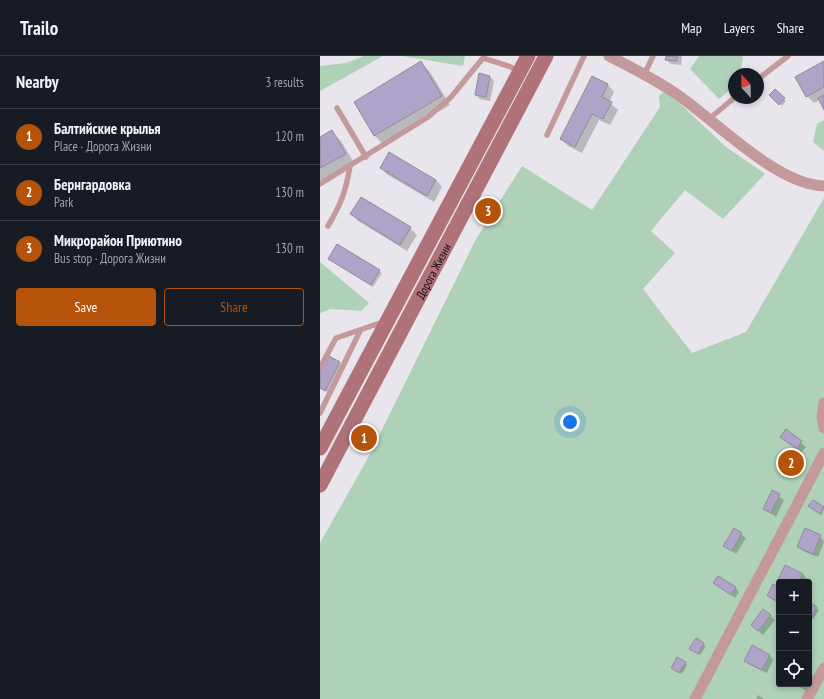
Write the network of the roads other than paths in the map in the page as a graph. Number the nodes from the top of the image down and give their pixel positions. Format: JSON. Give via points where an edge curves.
{"nodes":[{"id":1,"x":528,"y":56,"type":"edge"},
{"id":2,"x":546,"y":56,"type":"edge"},
{"id":3,"x":584,"y":56,"type":"edge"},
{"id":4,"x":608,"y":56,"type":"edge"},
{"id":5,"x":653,"y":56,"type":"edge"},
{"id":6,"x":788,"y":56,"type":"edge"},
{"id":7,"x":519,"y":72,"type":"junction"},
{"id":8,"x":764,"y":74,"type":"edge"},
{"id":9,"x":644,"y":75,"type":"junction"},
{"id":10,"x":728,"y":103,"type":"edge"},
{"id":11,"x":337,"y":108,"type":"dead end"},
{"id":12,"x":709,"y":119,"type":"junction"},
{"id":13,"x":547,"y":135,"type":"dead end"},
{"id":14,"x":366,"y":157,"type":"junction"},
{"id":15,"x":350,"y":166,"type":"junction"},
{"id":16,"x":320,"y":184,"type":"edge"},
{"id":17,"x":824,"y":186,"type":"edge"},
{"id":18,"x":328,"y":226,"type":"dead end"},
{"id":19,"x":387,"y":320,"type":"junction"},
{"id":20,"x":360,"y":331,"type":"junction"},
{"id":21,"x":320,"y":366,"type":"edge"},
{"id":22,"x":824,"y":403,"type":"edge"},
{"id":23,"x":320,"y":413,"type":"edge"},
{"id":24,"x":824,"y":428,"type":"edge"},
{"id":25,"x":320,"y":448,"type":"edge"},
{"id":26,"x":824,"y":453,"type":"edge"},
{"id":27,"x":320,"y":485,"type":"edge"},
{"id":28,"x":824,"y":668,"type":"edge"},
{"id":29,"x":695,"y":699,"type":"edge"},
{"id":30,"x":807,"y":699,"type":"edge"}],
"edges":[{"from":1,"to":7,"type":"main road","name":"Дорога Жизни"},
{"from":2,"to":27,"type":"main road","name":"Дорога Жизни"},
{"from":3,"to":13,"type":"lane"},
{"from":4,"to":9,"type":"street"},
{"from":5,"to":9,"type":"lane"},
{"from":6,"to":8,"type":"lane"},
{"from":7,"to":14,"type":"lane","via":[[483,58],[451,97],[428,117]]},
{"from":7,"to":19,"type":"main road","name":"Дорога Жизни"},
{"from":9,"to":12,"type":"street","via":[[675,93]]},
{"from":10,"to":12,"type":"lane"},
{"from":11,"to":14,"type":"lane"},
{"from":12,"to":17,"type":"street","via":[[744,148],[797,180]]},
{"from":14,"to":15,"type":"lane"},
{"from":15,"to":16,"type":"lane"},
{"from":15,"to":18,"type":"lane","via":[[347,189]]},
{"from":19,"to":20,"type":"lane"},
{"from":19,"to":25,"type":"main road","name":"Дорога Жизни"},
{"from":20,"to":21,"type":"lane","via":[[336,338]]},
{"from":20,"to":23,"type":"lane"},
{"from":22,"to":24,"type":"street"},
{"from":26,"to":29,"type":"street"},
{"from":28,"to":30,"type":"street"}]}
